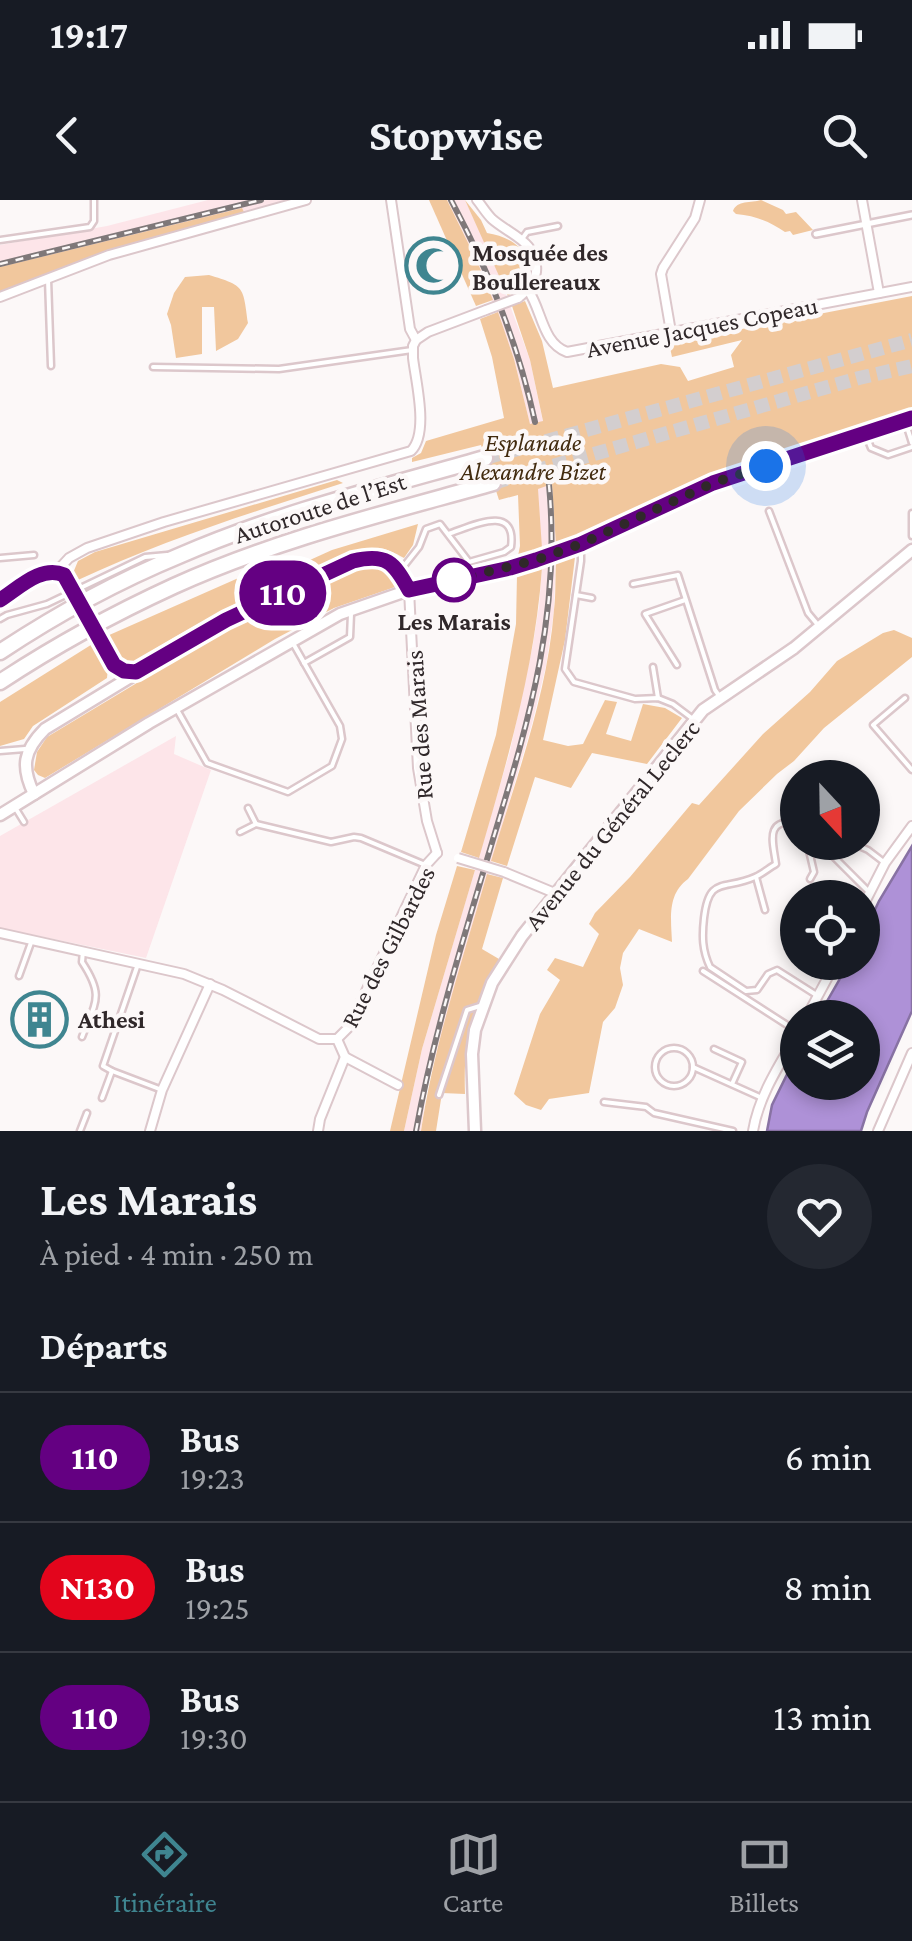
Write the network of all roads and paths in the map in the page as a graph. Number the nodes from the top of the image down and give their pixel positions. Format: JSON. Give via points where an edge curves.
{"nodes":[{"id":1,"x":94,"y":200,"type":"edge"},
{"id":2,"x":306,"y":200,"type":"edge"},
{"id":3,"x":392,"y":200,"type":"edge"},
{"id":4,"x":477,"y":200,"type":"edge"},
{"id":5,"x":700,"y":200,"type":"edge"},
{"id":6,"x":862,"y":200,"type":"edge"},
{"id":7,"x":912,"y":216,"type":"edge"},
{"id":8,"x":867,"y":224,"type":"junction"},
{"id":9,"x":558,"y":226,"type":"dead end"},
{"id":10,"x":816,"y":234,"type":"dead end"},
{"id":11,"x":522,"y":239,"type":"junction"},
{"id":12,"x":0,"y":240,"type":"edge"},
{"id":13,"x":48,"y":279,"type":"junction"},
{"id":14,"x":912,"y":287,"type":"edge"},
{"id":15,"x":528,"y":290,"type":"junction"},
{"id":16,"x":879,"y":293,"type":"junction"},
{"id":17,"x":0,"y":297,"type":"edge"},
{"id":18,"x":672,"y":332,"type":"junction"},
{"id":19,"x":416,"y":340,"type":"junction"},
{"id":20,"x":412,"y":350,"type":"junction"},
{"id":21,"x":51,"y":366,"type":"dead end"},
{"id":22,"x":153,"y":368,"type":"dead end"},
{"id":23,"x":908,"y":420,"type":"edge"},
{"id":24,"x":865,"y":434,"type":"junction"},
{"id":25,"x":912,"y":445,"type":"edge"},
{"id":26,"x":485,"y":458,"type":"tunnel mouth"},
{"id":27,"x":493,"y":483,"type":"tunnel mouth"},
{"id":28,"x":769,"y":510,"type":"dead end"},
{"id":29,"x":912,"y":513,"type":"edge"},
{"id":30,"x":448,"y":534,"type":"junction"},
{"id":31,"x":912,"y":536,"type":"edge"},
{"id":32,"x":580,"y":544,"type":"junction"},
{"id":33,"x":912,"y":550,"type":"edge"},
{"id":34,"x":182,"y":554,"type":"junction"},
{"id":35,"x":34,"y":555,"type":"dead end"},
{"id":36,"x":0,"y":558,"type":"edge"},
{"id":37,"x":57,"y":571,"type":"junction"},
{"id":38,"x":400,"y":571,"type":"junction"},
{"id":39,"x":633,"y":584,"type":"dead end"},
{"id":40,"x":409,"y":590,"type":"junction"},
{"id":41,"x":576,"y":596,"type":"junction"},
{"id":42,"x":592,"y":598,"type":"dead end"},
{"id":43,"x":0,"y":600,"type":"edge"},
{"id":44,"x":686,"y":600,"type":"junction"},
{"id":45,"x":351,"y":610,"type":"junction"},
{"id":46,"x":0,"y":619,"type":"edge"},
{"id":47,"x":819,"y":627,"type":"junction"},
{"id":48,"x":292,"y":641,"type":"junction"},
{"id":49,"x":0,"y":652,"type":"edge"},
{"id":50,"x":304,"y":663,"type":"junction"},
{"id":51,"x":114,"y":665,"type":"junction"},
{"id":52,"x":678,"y":665,"type":"dead end"},
{"id":53,"x":653,"y":667,"type":"dead end"},
{"id":54,"x":136,"y":672,"type":"junction"},
{"id":55,"x":0,"y":682,"type":"edge"},
{"id":56,"x":114,"y":687,"type":"junction"},
{"id":57,"x":658,"y":698,"type":"junction"},
{"id":58,"x":720,"y":698,"type":"junction"},
{"id":59,"x":905,"y":698,"type":"dead end"},
{"id":60,"x":176,"y":708,"type":"junction"},
{"id":61,"x":695,"y":720,"type":"junction"},
{"id":62,"x":30,"y":748,"type":"junction"},
{"id":63,"x":0,"y":752,"type":"edge"},
{"id":64,"x":912,"y":770,"type":"edge"},
{"id":65,"x":34,"y":794,"type":"junction"},
{"id":66,"x":14,"y":806,"type":"junction"},
{"id":67,"x":248,"y":808,"type":"dead end"},
{"id":68,"x":0,"y":815,"type":"edge"},
{"id":69,"x":24,"y":822,"type":"dead end"},
{"id":70,"x":256,"y":824,"type":"junction"},
{"id":71,"x":780,"y":824,"type":"edge"},
{"id":72,"x":912,"y":826,"type":"edge"},
{"id":73,"x":240,"y":832,"type":"dead end"},
{"id":74,"x":437,"y":853,"type":"junction"},
{"id":75,"x":880,"y":858,"type":"edge"},
{"id":76,"x":811,"y":860,"type":"edge"},
{"id":77,"x":837,"y":860,"type":"edge"},
{"id":78,"x":885,"y":862,"type":"junction"},
{"id":79,"x":426,"y":865,"type":"junction"},
{"id":80,"x":756,"y":876,"type":"junction"},
{"id":81,"x":810,"y":879,"type":"dead end"},
{"id":82,"x":857,"y":880,"type":"edge"},
{"id":83,"x":876,"y":880,"type":"edge"},
{"id":84,"x":556,"y":894,"type":"junction"},
{"id":85,"x":764,"y":910,"type":"dead end"},
{"id":86,"x":0,"y":933,"type":"edge"},
{"id":87,"x":32,"y":940,"type":"junction"},
{"id":88,"x":83,"y":951,"type":"junction"},
{"id":89,"x":138,"y":962,"type":"junction"},
{"id":90,"x":703,"y":970,"type":"dead end"},
{"id":91,"x":19,"y":976,"type":"dead end"},
{"id":92,"x":826,"y":980,"type":"edge"},
{"id":93,"x":210,"y":984,"type":"junction"},
{"id":94,"x":818,"y":996,"type":"junction"},
{"id":95,"x":816,"y":1000,"type":"edge"},
{"id":96,"x":482,"y":1006,"type":"junction"},
{"id":97,"x":780,"y":1020,"type":"edge"},
{"id":98,"x":82,"y":1038,"type":"dead end"},
{"id":99,"x":337,"y":1039,"type":"junction"},
{"id":100,"x":714,"y":1050,"type":"dead end"},
{"id":101,"x":912,"y":1053,"type":"edge"},
{"id":102,"x":345,"y":1057,"type":"junction"},
{"id":103,"x":780,"y":1065,"type":"edge"},
{"id":104,"x":693,"y":1067,"type":"junction"},
{"id":105,"x":112,"y":1072,"type":"junction"},
{"id":106,"x":732,"y":1084,"type":"junction"},
{"id":107,"x":398,"y":1086,"type":"dead end"},
{"id":108,"x":162,"y":1090,"type":"junction"},
{"id":109,"x":439,"y":1095,"type":"dead end"},
{"id":110,"x":102,"y":1098,"type":"dead end"},
{"id":111,"x":762,"y":1098,"type":"junction"},
{"id":112,"x":604,"y":1102,"type":"dead end"},
{"id":113,"x":87,"y":1113,"type":"dead end"},
{"id":114,"x":80,"y":1131,"type":"edge"},
{"id":115,"x":150,"y":1131,"type":"edge"},
{"id":116,"x":318,"y":1131,"type":"edge"},
{"id":117,"x":474,"y":1131,"type":"edge"},
{"id":118,"x":732,"y":1131,"type":"edge"},
{"id":119,"x":753,"y":1131,"type":"edge"},
{"id":120,"x":878,"y":1131,"type":"edge"}],
"edges":[{"from":1,"to":12,"type":"lane","via":[[90,226]]},
{"from":2,"to":13,"type":"street","via":[[109,255]]},
{"from":3,"to":19,"type":"street"},
{"from":4,"to":11,"type":"street"},
{"from":5,"to":18,"type":"street","via":[[661,274]]},
{"from":6,"to":8,"type":"street"},
{"from":7,"to":8,"type":"street"},
{"from":8,"to":10,"type":"street"},
{"from":8,"to":16,"type":"street"},
{"from":9,"to":11,"type":"lane"},
{"from":11,"to":15,"type":"street","via":[[536,268]]},
{"from":13,"to":17,"type":"street"},
{"from":13,"to":21,"type":"lane"},
{"from":14,"to":16,"type":"street","name":"Avenue Jacques Copeau"},
{"from":15,"to":18,"type":"street","name":"Avenue Jacques Copeau","via":[[548,337],[563,352]]},
{"from":15,"to":19,"type":"street","bridge":true},
{"from":16,"to":18,"type":"street","name":"Avenue Jacques Copeau"},
{"from":19,"to":20,"type":"street"},
{"from":20,"to":22,"type":"lane","via":[[279,369]]},
{"from":20,"to":37,"type":"street","via":[[421,428],[411,451],[164,522],[88,548]]},
{"from":23,"to":24,"type":"main road"},
{"from":23,"to":25,"type":"lane"},
{"from":24,"to":25,"type":"lane","via":[[872,448],[888,455]]},
{"from":24,"to":32,"type":"main road","via":[[713,483]]},
{"from":26,"to":34,"type":"highway","name":"Autoroute de l’Est"},
{"from":27,"to":55,"type":"highway","name":"Autoroute de l’Est","via":[[262,552],[176,585]]},
{"from":28,"to":47,"type":"lane"},
{"from":29,"to":31,"type":"lane"},
{"from":30,"to":30,"type":"lane","via":[[494,519],[504,521],[513,539],[504,552],[468,562]]},
{"from":30,"to":38,"type":"lane","via":[[440,524],[426,529]]},
{"from":32,"to":40,"type":"main road","bridge":true},
{"from":32,"to":41,"type":"lane"},
{"from":33,"to":47,"type":"main road","name":"Avenue du Général Leclerc"},
{"from":34,"to":46,"type":"lane","via":[[145,557]]},
{"from":34,"to":49,"type":"highway","name":"Autoroute de l’Est"},
{"from":35,"to":36,"type":"lane"},
{"from":37,"to":43,"type":"main road","via":[[42,573]]},
{"from":37,"to":51,"type":"main road","bridge":true,"via":[[69,580]]},
{"from":38,"to":40,"type":"main road"},
{"from":38,"to":54,"type":"main road","via":[[381,558],[353,561],[226,620]]},
{"from":39,"to":44,"type":"lane","via":[[678,574]]},
{"from":40,"to":45,"type":"main road"},
{"from":40,"to":74,"type":"street","name":"Rue des Marais","via":[[418,768]]},
{"from":41,"to":42,"type":"lane"},
{"from":41,"to":57,"type":"lane","via":[[566,669],[574,682],[635,699]]},
{"from":44,"to":52,"type":"lane","via":[[645,614]]},
{"from":44,"to":58,"type":"lane"},
{"from":45,"to":48,"type":"main road"},
{"from":45,"to":50,"type":"lane","via":[[350,637]]},
{"from":47,"to":58,"type":"main road","name":"Avenue du Général Leclerc"},
{"from":48,"to":50,"type":"lane"},
{"from":48,"to":60,"type":"main road"},
{"from":50,"to":60,"type":"lane","via":[[342,738],[332,766],[288,792],[208,763]]},
{"from":51,"to":54,"type":"main road"},
{"from":51,"to":56,"type":"main road"},
{"from":53,"to":57,"type":"lane"},
{"from":54,"to":56,"type":"main road"},
{"from":56,"to":62,"type":"main road","via":[[44,729]]},
{"from":57,"to":61,"type":"lane"},
{"from":58,"to":61,"type":"main road","name":"Avenue du Général Leclerc"},
{"from":59,"to":64,"type":"lane","via":[[873,725]]},
{"from":60,"to":65,"type":"main road"},
{"from":61,"to":84,"type":"main road","name":"Avenue du Général Leclerc"},
{"from":62,"to":63,"type":"lane"},
{"from":62,"to":65,"type":"main road","via":[[25,767]]},
{"from":65,"to":66,"type":"main road"},
{"from":66,"to":68,"type":"main road"},
{"from":66,"to":69,"type":"lane"},
{"from":67,"to":70,"type":"lane"},
{"from":70,"to":73,"type":"lane"},
{"from":70,"to":79,"type":"lane","via":[[331,842],[354,836]]},
{"from":71,"to":80,"type":"lane","via":[[771,834],[776,864]]},
{"from":72,"to":78,"type":"street"},
{"from":74,"to":79,"type":"street","name":"Rue des Gilbardes"},
{"from":74,"to":84,"type":"street","bridge":true},
{"from":75,"to":78,"type":"lane"},
{"from":76,"to":81,"type":"lane"},
{"from":77,"to":82,"type":"lane"},
{"from":78,"to":83,"type":"street"},
{"from":79,"to":99,"type":"street","name":"Rue des Gilbardes","via":[[350,1027]]},
{"from":80,"to":85,"type":"lane"},
{"from":80,"to":94,"type":"lane","via":[[724,884],[706,898],[702,938],[710,967],[752,992],[777,970]]},
{"from":84,"to":96,"type":"main road","name":"Avenue du Général Leclerc","via":[[504,961]]},
{"from":86,"to":87,"type":"street"},
{"from":87,"to":88,"type":"street"},
{"from":87,"to":91,"type":"lane"},
{"from":88,"to":89,"type":"street"},
{"from":88,"to":98,"type":"lane","via":[[97,994]]},
{"from":89,"to":93,"type":"street"},
{"from":89,"to":105,"type":"lane","via":[[103,1066]]},
{"from":90,"to":97,"type":"lane"},
{"from":92,"to":94,"type":"street"},
{"from":93,"to":99,"type":"street","via":[[319,1039]]},
{"from":93,"to":108,"type":"street"},
{"from":94,"to":95,"type":"street"},
{"from":96,"to":109,"type":"lane","via":[[467,1010]]},
{"from":96,"to":117,"type":"main road","name":"Avenue du Général Leclerc","via":[[472,1054]]},
{"from":99,"to":102,"type":"street"},
{"from":100,"to":106,"type":"lane","via":[[742,1062]]},
{"from":101,"to":120,"type":"street"},
{"from":102,"to":107,"type":"street"},
{"from":102,"to":116,"type":"street"},
{"from":103,"to":111,"type":"street"},
{"from":104,"to":104,"type":"lane","via":[[690,1056],[674,1048],[658,1056],[655,1067],[670,1086],[684,1084]]},
{"from":104,"to":106,"type":"lane"},
{"from":105,"to":108,"type":"lane"},
{"from":105,"to":110,"type":"lane"},
{"from":106,"to":111,"type":"lane"},
{"from":108,"to":115,"type":"street"},
{"from":111,"to":119,"type":"street"},
{"from":112,"to":118,"type":"lane"},
{"from":113,"to":114,"type":"lane"}]}
